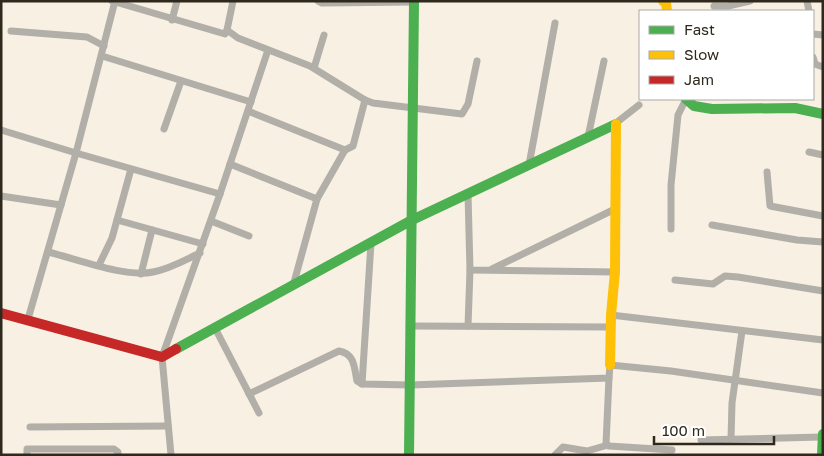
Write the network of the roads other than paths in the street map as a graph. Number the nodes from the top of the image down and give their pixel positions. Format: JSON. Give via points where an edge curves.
{"nodes":[{"id":1,"x":177,"y":1,"type":"edge"},
{"id":2,"x":234,"y":1,"type":"edge"},
{"id":3,"x":318,"y":1,"type":"edge"},
{"id":4,"x":414,"y":1,"type":"edge"},
{"id":5,"x":750,"y":1,"type":"edge"},
{"id":6,"x":114,"y":2,"type":"edge"},
{"id":7,"x":714,"y":6,"type":"edge"},
{"id":8,"x":172,"y":20,"type":"junction"},
{"id":9,"x":555,"y":23,"type":"dead end"},
{"id":10,"x":227,"y":30,"type":"junction"},
{"id":11,"x":11,"y":31,"type":"dead end"},
{"id":12,"x":324,"y":35,"type":"dead end"},
{"id":13,"x":104,"y":46,"type":"junction"},
{"id":14,"x":268,"y":50,"type":"junction"},
{"id":15,"x":102,"y":56,"type":"junction"},
{"id":16,"x":477,"y":61,"type":"dead end"},
{"id":17,"x":604,"y":61,"type":"dead end"},
{"id":18,"x":314,"y":68,"type":"junction"},
{"id":19,"x":182,"y":81,"type":"junction"},
{"id":20,"x":365,"y":100,"type":"junction"},
{"id":21,"x":686,"y":100,"type":"edge"},
{"id":22,"x":687,"y":100,"type":"edge"},
{"id":23,"x":251,"y":102,"type":"junction"},
{"id":24,"x":737,"y":103,"type":"edge"},
{"id":25,"x":639,"y":105,"type":"dead end"},
{"id":26,"x":413,"y":107,"type":"junction"},
{"id":27,"x":248,"y":111,"type":"junction"},
{"id":28,"x":823,"y":114,"type":"edge"},
{"id":29,"x":616,"y":123,"type":"junction"},
{"id":30,"x":164,"y":129,"type":"dead end"},
{"id":31,"x":1,"y":130,"type":"edge"},
{"id":32,"x":588,"y":137,"type":"junction"},
{"id":33,"x":345,"y":150,"type":"junction"},
{"id":34,"x":809,"y":152,"type":"dead end"},
{"id":35,"x":76,"y":153,"type":"junction"},
{"id":36,"x":823,"y":155,"type":"edge"},
{"id":37,"x":230,"y":164,"type":"junction"},
{"id":38,"x":529,"y":165,"type":"junction"},
{"id":39,"x":131,"y":168,"type":"junction"},
{"id":40,"x":768,"y":172,"type":"dead end"},
{"id":41,"x":220,"y":194,"type":"junction"},
{"id":42,"x":468,"y":194,"type":"junction"},
{"id":43,"x":1,"y":196,"type":"edge"},
{"id":44,"x":317,"y":199,"type":"junction"},
{"id":45,"x":61,"y":205,"type":"junction"},
{"id":46,"x":615,"y":209,"type":"junction"},
{"id":47,"x":823,"y":216,"type":"edge"},
{"id":48,"x":117,"y":220,"type":"junction"},
{"id":49,"x":412,"y":220,"type":"junction"},
{"id":50,"x":211,"y":221,"type":"junction"},
{"id":51,"x":712,"y":225,"type":"dead end"},
{"id":52,"x":671,"y":229,"type":"dead end"},
{"id":53,"x":152,"y":230,"type":"junction"},
{"id":54,"x":249,"y":236,"type":"dead end"},
{"id":55,"x":823,"y":242,"type":"edge"},
{"id":56,"x":371,"y":243,"type":"junction"},
{"id":57,"x":203,"y":244,"type":"junction"},
{"id":58,"x":48,"y":252,"type":"junction"},
{"id":59,"x":200,"y":253,"type":"junction"},
{"id":60,"x":98,"y":265,"type":"junction"},
{"id":61,"x":470,"y":270,"type":"junction"},
{"id":62,"x":490,"y":270,"type":"junction"},
{"id":63,"x":615,"y":272,"type":"junction"},
{"id":64,"x":141,"y":274,"type":"junction"},
{"id":65,"x":675,"y":280,"type":"dead end"},
{"id":66,"x":293,"y":286,"type":"junction"},
{"id":67,"x":823,"y":292,"type":"edge"},
{"id":68,"x":1,"y":313,"type":"edge"},
{"id":69,"x":611,"y":315,"type":"junction"},
{"id":70,"x":28,"y":320,"type":"junction"},
{"id":71,"x":411,"y":326,"type":"junction"},
{"id":72,"x":468,"y":326,"type":"junction"},
{"id":73,"x":611,"y":327,"type":"junction"},
{"id":74,"x":216,"y":328,"type":"junction"},
{"id":75,"x":742,"y":331,"type":"junction"},
{"id":76,"x":823,"y":340,"type":"edge"},
{"id":77,"x":162,"y":357,"type":"junction"},
{"id":78,"x":610,"y":365,"type":"junction"},
{"id":79,"x":609,"y":378,"type":"junction"},
{"id":80,"x":736,"y":381,"type":"junction"},
{"id":81,"x":362,"y":384,"type":"junction"},
{"id":82,"x":410,"y":385,"type":"junction"},
{"id":83,"x":823,"y":393,"type":"edge"},
{"id":84,"x":249,"y":394,"type":"junction"},
{"id":85,"x":259,"y":413,"type":"dead end"},
{"id":86,"x":168,"y":426,"type":"junction"},
{"id":87,"x":30,"y":427,"type":"dead end"},
{"id":88,"x":823,"y":435,"type":"edge"},
{"id":89,"x":731,"y":438,"type":"junction"},
{"id":90,"x":701,"y":440,"type":"dead end"},
{"id":91,"x":608,"y":445,"type":"junction"},
{"id":92,"x":823,"y":448,"type":"edge"},
{"id":93,"x":672,"y":450,"type":"dead end"},
{"id":94,"x":590,"y":452,"type":"edge"},
{"id":95,"x":27,"y":455,"type":"edge"},
{"id":96,"x":118,"y":455,"type":"edge"},
{"id":97,"x":171,"y":455,"type":"edge"},
{"id":98,"x":409,"y":455,"type":"edge"},
{"id":99,"x":555,"y":455,"type":"edge"},
{"id":100,"x":822,"y":455,"type":"edge"}],
"edges":[{"from":1,"to":8,"type":"street"},
{"from":2,"to":10,"type":"street"},
{"from":3,"to":4,"type":"street"},
{"from":4,"to":26,"type":"street"},
{"from":5,"to":7,"type":"street"},
{"from":6,"to":8,"type":"street"},
{"from":6,"to":13,"type":"street"},
{"from":8,"to":10,"type":"street","via":[[225,34]]},
{"from":9,"to":38,"type":"street"},
{"from":10,"to":14,"type":"street"},
{"from":11,"to":13,"type":"street","via":[[87,38]]},
{"from":12,"to":18,"type":"street"},
{"from":13,"to":15,"type":"street"},
{"from":14,"to":18,"type":"street"},
{"from":14,"to":23,"type":"street"},
{"from":15,"to":19,"type":"street"},
{"from":15,"to":35,"type":"street"},
{"from":16,"to":26,"type":"street","via":[[468,104],[462,114]]},
{"from":17,"to":32,"type":"street"},
{"from":18,"to":20,"type":"street"},
{"from":19,"to":23,"type":"street"},
{"from":19,"to":30,"type":"street"},
{"from":20,"to":26,"type":"street"},
{"from":20,"to":33,"type":"street","via":[[353,146]]},
{"from":21,"to":52,"type":"street","via":[[678,115],[671,185]]},
{"from":22,"to":24,"type":"street","via":[[694,106],[712,109]]},
{"from":23,"to":27,"type":"street"},
{"from":24,"to":28,"type":"street"},
{"from":25,"to":29,"type":"street"},
{"from":26,"to":49,"type":"street"},
{"from":27,"to":33,"type":"street"},
{"from":27,"to":37,"type":"street"},
{"from":29,"to":32,"type":"street"},
{"from":29,"to":46,"type":"street"},
{"from":31,"to":35,"type":"street"},
{"from":32,"to":38,"type":"street"},
{"from":33,"to":44,"type":"street"},
{"from":34,"to":36,"type":"street"},
{"from":35,"to":39,"type":"street"},
{"from":35,"to":45,"type":"street"},
{"from":37,"to":41,"type":"street"},
{"from":37,"to":44,"type":"street"},
{"from":38,"to":42,"type":"street"},
{"from":39,"to":41,"type":"street"},
{"from":39,"to":48,"type":"street"},
{"from":40,"to":47,"type":"street","via":[[770,206]]},
{"from":41,"to":50,"type":"street"},
{"from":42,"to":49,"type":"street"},
{"from":42,"to":61,"type":"street"},
{"from":43,"to":45,"type":"street"},
{"from":44,"to":66,"type":"street"},
{"from":45,"to":58,"type":"street"},
{"from":46,"to":62,"type":"street"},
{"from":46,"to":63,"type":"street"},
{"from":48,"to":53,"type":"street"},
{"from":48,"to":60,"type":"street"},
{"from":49,"to":56,"type":"street"},
{"from":49,"to":71,"type":"street"},
{"from":50,"to":54,"type":"street"},
{"from":50,"to":57,"type":"street"},
{"from":51,"to":55,"type":"street"},
{"from":53,"to":57,"type":"street"},
{"from":53,"to":64,"type":"street"},
{"from":56,"to":66,"type":"street"},
{"from":56,"to":81,"type":"street"},
{"from":57,"to":59,"type":"street"},
{"from":58,"to":60,"type":"street"},
{"from":58,"to":70,"type":"street"},
{"from":59,"to":64,"type":"street","via":[[169,268]]},
{"from":59,"to":77,"type":"street"},
{"from":60,"to":64,"type":"street"},
{"from":61,"to":62,"type":"street"},
{"from":61,"to":72,"type":"street"},
{"from":62,"to":63,"type":"street"},
{"from":63,"to":69,"type":"street"},
{"from":65,"to":67,"type":"street","via":[[713,284],[725,276],[738,277]]},
{"from":66,"to":74,"type":"street"},
{"from":68,"to":70,"type":"street"},
{"from":69,"to":73,"type":"street"},
{"from":69,"to":75,"type":"street"},
{"from":70,"to":77,"type":"street"},
{"from":71,"to":72,"type":"street"},
{"from":71,"to":82,"type":"street"},
{"from":72,"to":73,"type":"street"},
{"from":73,"to":78,"type":"street"},
{"from":74,"to":77,"type":"street"},
{"from":74,"to":84,"type":"street"},
{"from":75,"to":76,"type":"street"},
{"from":75,"to":80,"type":"street"},
{"from":77,"to":86,"type":"street"},
{"from":78,"to":79,"type":"street"},
{"from":78,"to":80,"type":"street"},
{"from":79,"to":82,"type":"street"},
{"from":79,"to":91,"type":"street"},
{"from":80,"to":83,"type":"street"},
{"from":80,"to":89,"type":"street"},
{"from":81,"to":82,"type":"street"},
{"from":81,"to":84,"type":"street","via":[[357,381],[351,356],[339,351]]},
{"from":82,"to":98,"type":"street"},
{"from":84,"to":85,"type":"street"},
{"from":86,"to":87,"type":"street"},
{"from":86,"to":97,"type":"street"},
{"from":88,"to":89,"type":"street","via":[[789,439]]},
{"from":88,"to":92,"type":"street"},
{"from":89,"to":90,"type":"street"},
{"from":91,"to":93,"type":"street"},
{"from":91,"to":94,"type":"street"},
{"from":92,"to":100,"type":"street"},
{"from":94,"to":99,"type":"street","via":[[563,447]]},
{"from":95,"to":96,"type":"street","via":[[27,449],[114,449]]}]}
